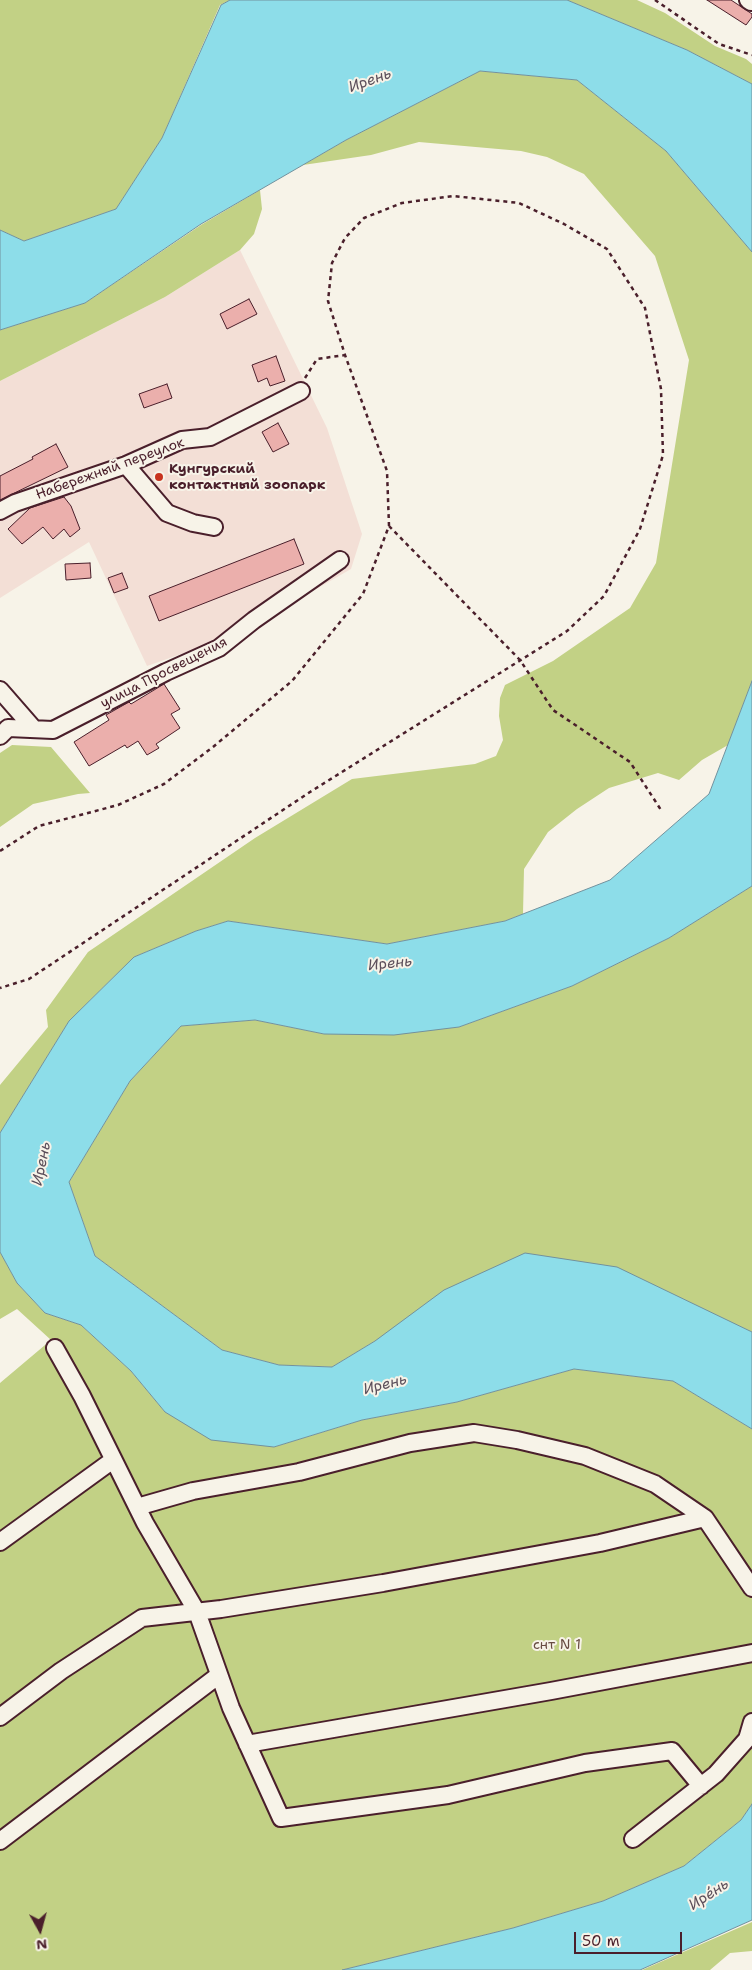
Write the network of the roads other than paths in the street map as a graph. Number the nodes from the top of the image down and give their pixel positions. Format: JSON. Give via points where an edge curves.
{"nodes":[{"id":1,"x":301,"y":391,"type":"road end"},
{"id":2,"x":126,"y":465,"type":"junction"},
{"id":3,"x":0,"y":511,"type":"edge"},
{"id":4,"x":214,"y":527,"type":"dead end"},
{"id":5,"x":340,"y":560,"type":"dead end"},
{"id":6,"x":0,"y":690,"type":"edge"},
{"id":7,"x":34,"y":729,"type":"junction"},
{"id":8,"x":0,"y":736,"type":"edge"},
{"id":9,"x":54,"y":1348,"type":"dead end"},
{"id":10,"x":113,"y":1460,"type":"junction"},
{"id":11,"x":137,"y":1507,"type":"junction"},
{"id":12,"x":705,"y":1518,"type":"junction"},
{"id":13,"x":0,"y":1542,"type":"edge"},
{"id":14,"x":752,"y":1588,"type":"edge"},
{"id":15,"x":197,"y":1612,"type":"junction"},
{"id":16,"x":752,"y":1653,"type":"edge"},
{"id":17,"x":219,"y":1675,"type":"junction"},
{"id":18,"x":0,"y":1717,"type":"edge"},
{"id":19,"x":752,"y":1722,"type":"edge"},
{"id":20,"x":247,"y":1744,"type":"junction"},
{"id":21,"x":701,"y":1786,"type":"junction"},
{"id":22,"x":632,"y":1839,"type":"dead end"},
{"id":23,"x":0,"y":1841,"type":"edge"}],
"edges":[{"from":1,"to":2,"type":"street","name":"Набережный переулок","via":[[210,438],[182,440]]},
{"from":2,"to":3,"type":"street","name":"Набережный переулок","via":[[14,503]]},
{"from":2,"to":4,"type":"street","via":[[167,513]]},
{"from":5,"to":7,"type":"street","name":"улица Просвещения","via":[[220,648],[53,730]]},
{"from":6,"to":7,"type":"street"},
{"from":7,"to":8,"type":"street","name":"улица Просвещения","via":[[8,728]]},
{"from":9,"to":10,"type":"street"},
{"from":10,"to":11,"type":"street"},
{"from":10,"to":13,"type":"street"},
{"from":11,"to":12,"type":"street","via":[[193,1491],[299,1472],[410,1443],[474,1433],[585,1456],[655,1484]]},
{"from":11,"to":15,"type":"street"},
{"from":12,"to":14,"type":"street"},
{"from":12,"to":15,"type":"street","via":[[572,1548],[383,1583]]},
{"from":15,"to":17,"type":"street"},
{"from":15,"to":18,"type":"street","via":[[142,1618],[61,1671]]},
{"from":16,"to":20,"type":"street"},
{"from":17,"to":20,"type":"street"},
{"from":17,"to":23,"type":"street"},
{"from":19,"to":21,"type":"street","via":[[747,1739]]},
{"from":20,"to":21,"type":"street","via":[[281,1818],[448,1795],[585,1763],[672,1751]]},
{"from":21,"to":22,"type":"street"}]}
